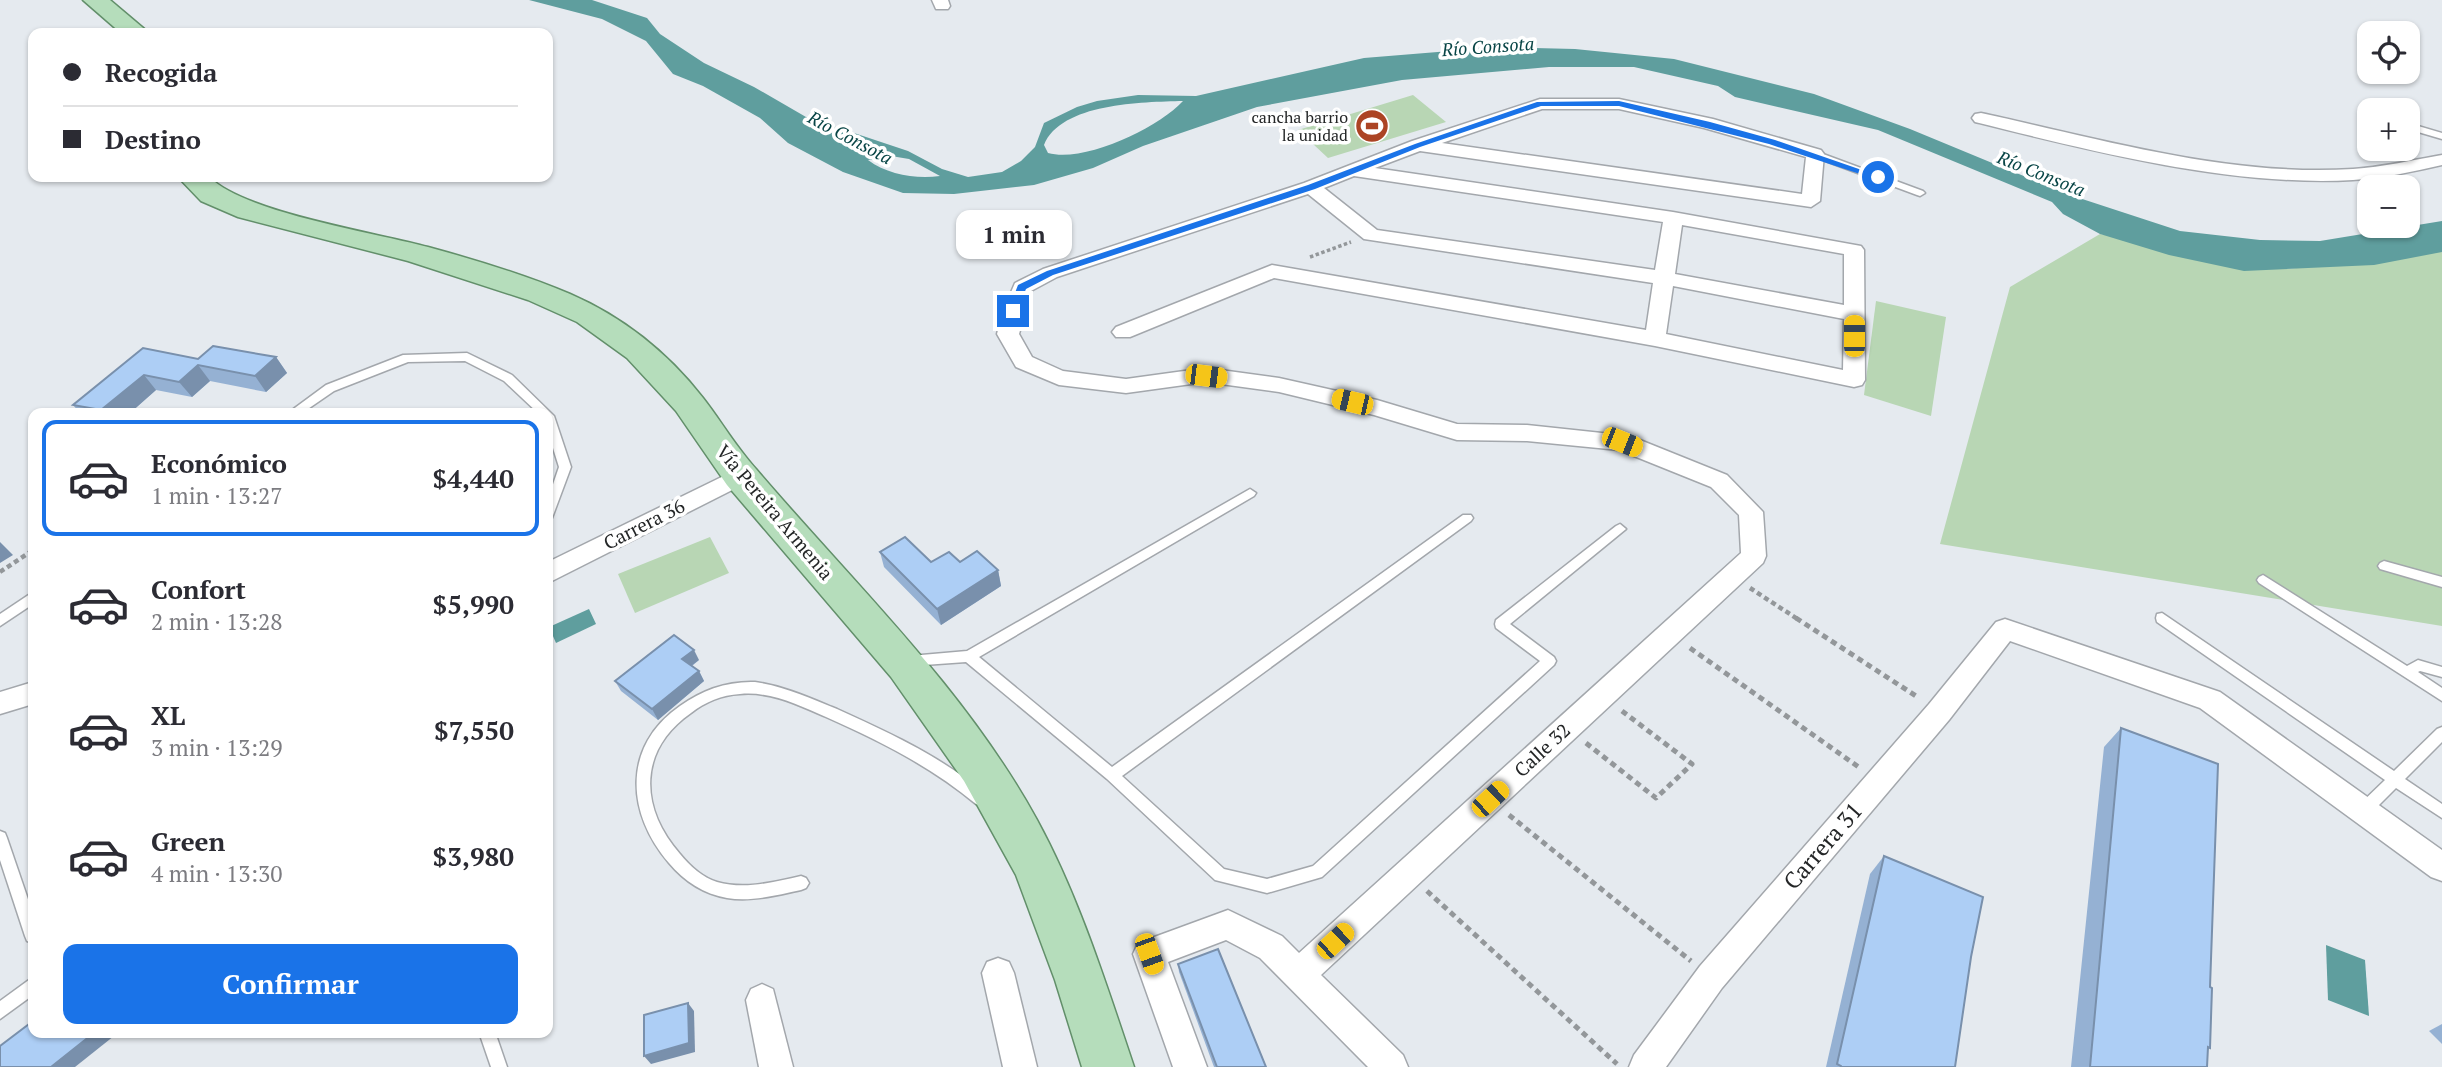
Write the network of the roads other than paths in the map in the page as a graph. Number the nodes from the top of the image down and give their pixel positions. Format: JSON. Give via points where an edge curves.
{"nodes":[{"id":1,"x":95,"y":0,"type":"edge"},
{"id":2,"x":130,"y":28,"type":"edge"},
{"id":3,"x":1981,"y":118,"type":"dead end"},
{"id":4,"x":2420,"y":130,"type":"edge"},
{"id":5,"x":2442,"y":136,"type":"edge"},
{"id":6,"x":1418,"y":145,"type":"junction"},
{"id":7,"x":1815,"y":154,"type":"junction"},
{"id":8,"x":2442,"y":160,"type":"edge"},
{"id":9,"x":1353,"y":171,"type":"junction"},
{"id":10,"x":198,"y":182,"type":"edge"},
{"id":11,"x":1311,"y":187,"type":"junction"},
{"id":12,"x":1920,"y":193,"type":"dead end"},
{"id":13,"x":1673,"y":218,"type":"junction"},
{"id":14,"x":1664,"y":278,"type":"junction"},
{"id":15,"x":1854,"y":314,"type":"junction"},
{"id":16,"x":1123,"y":332,"type":"dead end"},
{"id":17,"x":1655,"y":339,"type":"junction"},
{"id":18,"x":301,"y":408,"type":"edge"},
{"id":19,"x":540,"y":408,"type":"edge"},
{"id":20,"x":553,"y":434,"type":"edge"},
{"id":21,"x":740,"y":476,"type":"junction"},
{"id":22,"x":1250,"y":494,"type":"dead end"},
{"id":23,"x":553,"y":501,"type":"edge"},
{"id":24,"x":1467,"y":518,"type":"dead end"},
{"id":25,"x":1620,"y":529,"type":"dead end"},
{"id":26,"x":2384,"y":566,"type":"dead end"},
{"id":27,"x":553,"y":570,"type":"edge"},
{"id":28,"x":2263,"y":580,"type":"dead end"},
{"id":29,"x":2442,"y":582,"type":"edge"},
{"id":30,"x":28,"y":601,"type":"edge"},
{"id":31,"x":2162,"y":618,"type":"dead end"},
{"id":32,"x":0,"y":621,"type":"edge"},
{"id":33,"x":969,"y":656,"type":"junction"},
{"id":34,"x":903,"y":662,"type":"junction"},
{"id":35,"x":2442,"y":672,"type":"edge"},
{"id":36,"x":2407,"y":673,"type":"junction"},
{"id":37,"x":28,"y":695,"type":"edge"},
{"id":38,"x":2442,"y":695,"type":"edge"},
{"id":39,"x":0,"y":703,"type":"edge"},
{"id":40,"x":2442,"y":733,"type":"edge"},
{"id":41,"x":1112,"y":775,"type":"junction"},
{"id":42,"x":2395,"y":777,"type":"junction"},
{"id":43,"x":2364,"y":810,"type":"junction"},
{"id":44,"x":2442,"y":812,"type":"edge"},
{"id":45,"x":1020,"y":834,"type":"junction"},
{"id":46,"x":0,"y":838,"type":"edge"},
{"id":47,"x":2442,"y":867,"type":"edge"},
{"id":48,"x":802,"y":883,"type":"dead end"},
{"id":49,"x":28,"y":921,"type":"edge"},
{"id":50,"x":998,"y":973,"type":"dead end"},
{"id":51,"x":1299,"y":974,"type":"junction"},
{"id":52,"x":28,"y":989,"type":"edge"},
{"id":53,"x":762,"y":1000,"type":"dead end"},
{"id":54,"x":0,"y":1011,"type":"edge"},
{"id":55,"x":489,"y":1038,"type":"edge"},
{"id":56,"x":499,"y":1067,"type":"edge"},
{"id":57,"x":776,"y":1067,"type":"edge"},
{"id":58,"x":1020,"y":1067,"type":"edge"},
{"id":59,"x":1108,"y":1067,"type":"edge"},
{"id":60,"x":1190,"y":1067,"type":"edge"},
{"id":61,"x":1391,"y":1067,"type":"edge"},
{"id":62,"x":1646,"y":1067,"type":"edge"}],
"edges":[{"from":1,"to":2,"type":"main road"},
{"from":3,"to":8,"type":"street","via":[[2166,158],[2297,174],[2378,172]]},
{"from":4,"to":5,"type":"lane"},
{"from":6,"to":7,"type":"street","via":[[1540,104],[1619,104]]},
{"from":6,"to":7,"type":"street","via":[[1811,201]]},
{"from":6,"to":9,"type":"street"},
{"from":7,"to":12,"type":"lane"},
{"from":9,"to":11,"type":"street"},
{"from":9,"to":13,"type":"street"},
{"from":10,"to":21,"type":"main road","name":"Vía Pereira Armenia","via":[[211,195],[250,211],[474,270],[589,315],[639,350],[688,403]]},
{"from":11,"to":14,"type":"street","via":[[1371,234]]},
{"from":11,"to":51,"type":"street","name":"Calle 32","via":[[1050,273],[1022,287],[1008,334],[1024,362],[1059,378],[1126,386],[1206,376],[1279,385],[1457,432],[1622,442],[1719,481],[1751,512],[1754,556]]},
{"from":13,"to":14,"type":"street"},
{"from":13,"to":15,"type":"street","via":[[1854,250]]},
{"from":14,"to":15,"type":"street"},
{"from":14,"to":17,"type":"street"},
{"from":15,"to":17,"type":"street","via":[[1854,380]]},
{"from":16,"to":17,"type":"street","via":[[1272,271]]},
{"from":18,"to":19,"type":"lane","via":[[330,388],[407,358],[467,357],[508,378]]},
{"from":20,"to":23,"type":"lane","via":[[565,467]]},
{"from":21,"to":27,"type":"street","name":"Carrera 36"},
{"from":21,"to":34,"type":"main road","name":"Vía Pereira Armenia"},
{"from":22,"to":33,"type":"lane"},
{"from":24,"to":41,"type":"lane"},
{"from":25,"to":41,"type":"lane","via":[[1501,625],[1549,661],[1317,872],[1267,886],[1220,875]]},
{"from":26,"to":29,"type":"lane"},
{"from":28,"to":36,"type":"lane"},
{"from":30,"to":32,"type":"lane"},
{"from":31,"to":42,"type":"lane"},
{"from":33,"to":34,"type":"lane"},
{"from":33,"to":41,"type":"lane"},
{"from":34,"to":45,"type":"main road","name":"Vía Pereira Armenia","via":[[980,767]]},
{"from":35,"to":36,"type":"lane","via":[[2418,665]]},
{"from":36,"to":38,"type":"lane"},
{"from":37,"to":39,"type":"street"},
{"from":40,"to":42,"type":"lane"},
{"from":42,"to":43,"type":"lane"},
{"from":42,"to":44,"type":"lane"},
{"from":43,"to":47,"type":"street"},
{"from":43,"to":62,"type":"street","name":"Carrera 31","via":[[2210,700],[2005,629],[1711,977]]},
{"from":45,"to":48,"type":"lane","via":[[936,765],[892,739],[799,700],[756,688],[729,689],[680,711],[659,730],[646,755],[645,816],[663,849],[688,873],[716,889],[758,893]]},
{"from":45,"to":59,"type":"main road","name":"Vía Pereira Armenia","via":[[1080,980]]},
{"from":46,"to":49,"type":"lane"},
{"from":50,"to":58,"type":"street"},
{"from":51,"to":60,"type":"street","via":[[1272,947],[1228,925],[1149,954]]},
{"from":51,"to":61,"type":"street"},
{"from":52,"to":54,"type":"lane"},
{"from":53,"to":57,"type":"street"},
{"from":55,"to":56,"type":"lane"}]}
